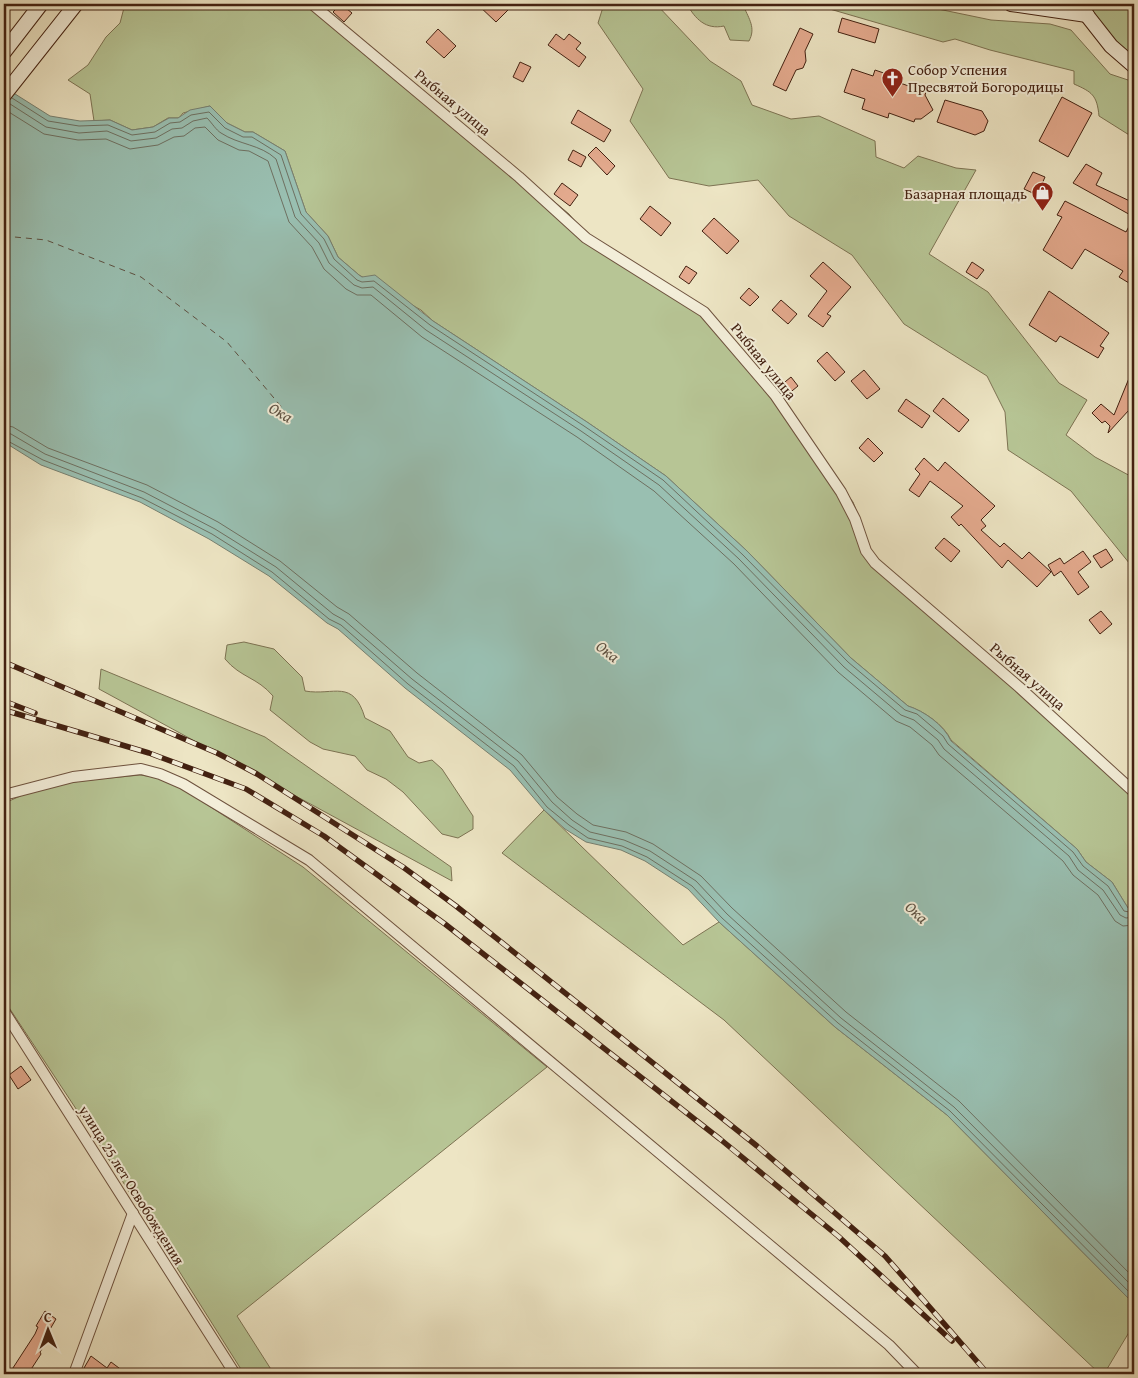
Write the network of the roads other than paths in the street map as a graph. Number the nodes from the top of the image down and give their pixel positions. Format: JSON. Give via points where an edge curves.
{"nodes":[{"id":1,"x":41,"y":4,"type":"edge"},
{"id":2,"x":76,"y":4,"type":"edge"},
{"id":3,"x":312,"y":4,"type":"edge"},
{"id":4,"x":1011,"y":4,"type":"edge"},
{"id":5,"x":1078,"y":4,"type":"edge"},
{"id":6,"x":1087,"y":15,"type":"junction"},
{"id":7,"x":4,"y":52,"type":"edge"},
{"id":8,"x":1134,"y":66,"type":"edge"},
{"id":9,"x":4,"y":95,"type":"edge"},
{"id":10,"x":1134,"y":792,"type":"edge"},
{"id":11,"x":4,"y":795,"type":"edge"},
{"id":12,"x":4,"y":1012,"type":"edge"},
{"id":13,"x":133,"y":1213,"type":"junction"},
{"id":14,"x":74,"y":1374,"type":"edge"},
{"id":15,"x":235,"y":1374,"type":"edge"},
{"id":16,"x":917,"y":1374,"type":"edge"}],
"edges":[{"from":1,"to":7,"type":"main road"},
{"from":2,"to":9,"type":"main road"},
{"from":3,"to":10,"type":"street","name":"Рыбная улица","via":[[519,176],[586,238],[704,312],[775,395],[836,484],[856,519],[866,551],[876,563]]},
{"from":4,"to":6,"type":"main road"},
{"from":5,"to":6,"type":"main road"},
{"from":6,"to":8,"type":"main road","via":[[1111,46]]},
{"from":11,"to":16,"type":"street","via":[[72,777],[141,769],[183,784],[309,860],[889,1345]]},
{"from":12,"to":13,"type":"street","name":"улица 25 лет Освобождения"},
{"from":13,"to":14,"type":"street"},
{"from":13,"to":15,"type":"street","name":"улица 25 лет Освобождения"}]}
